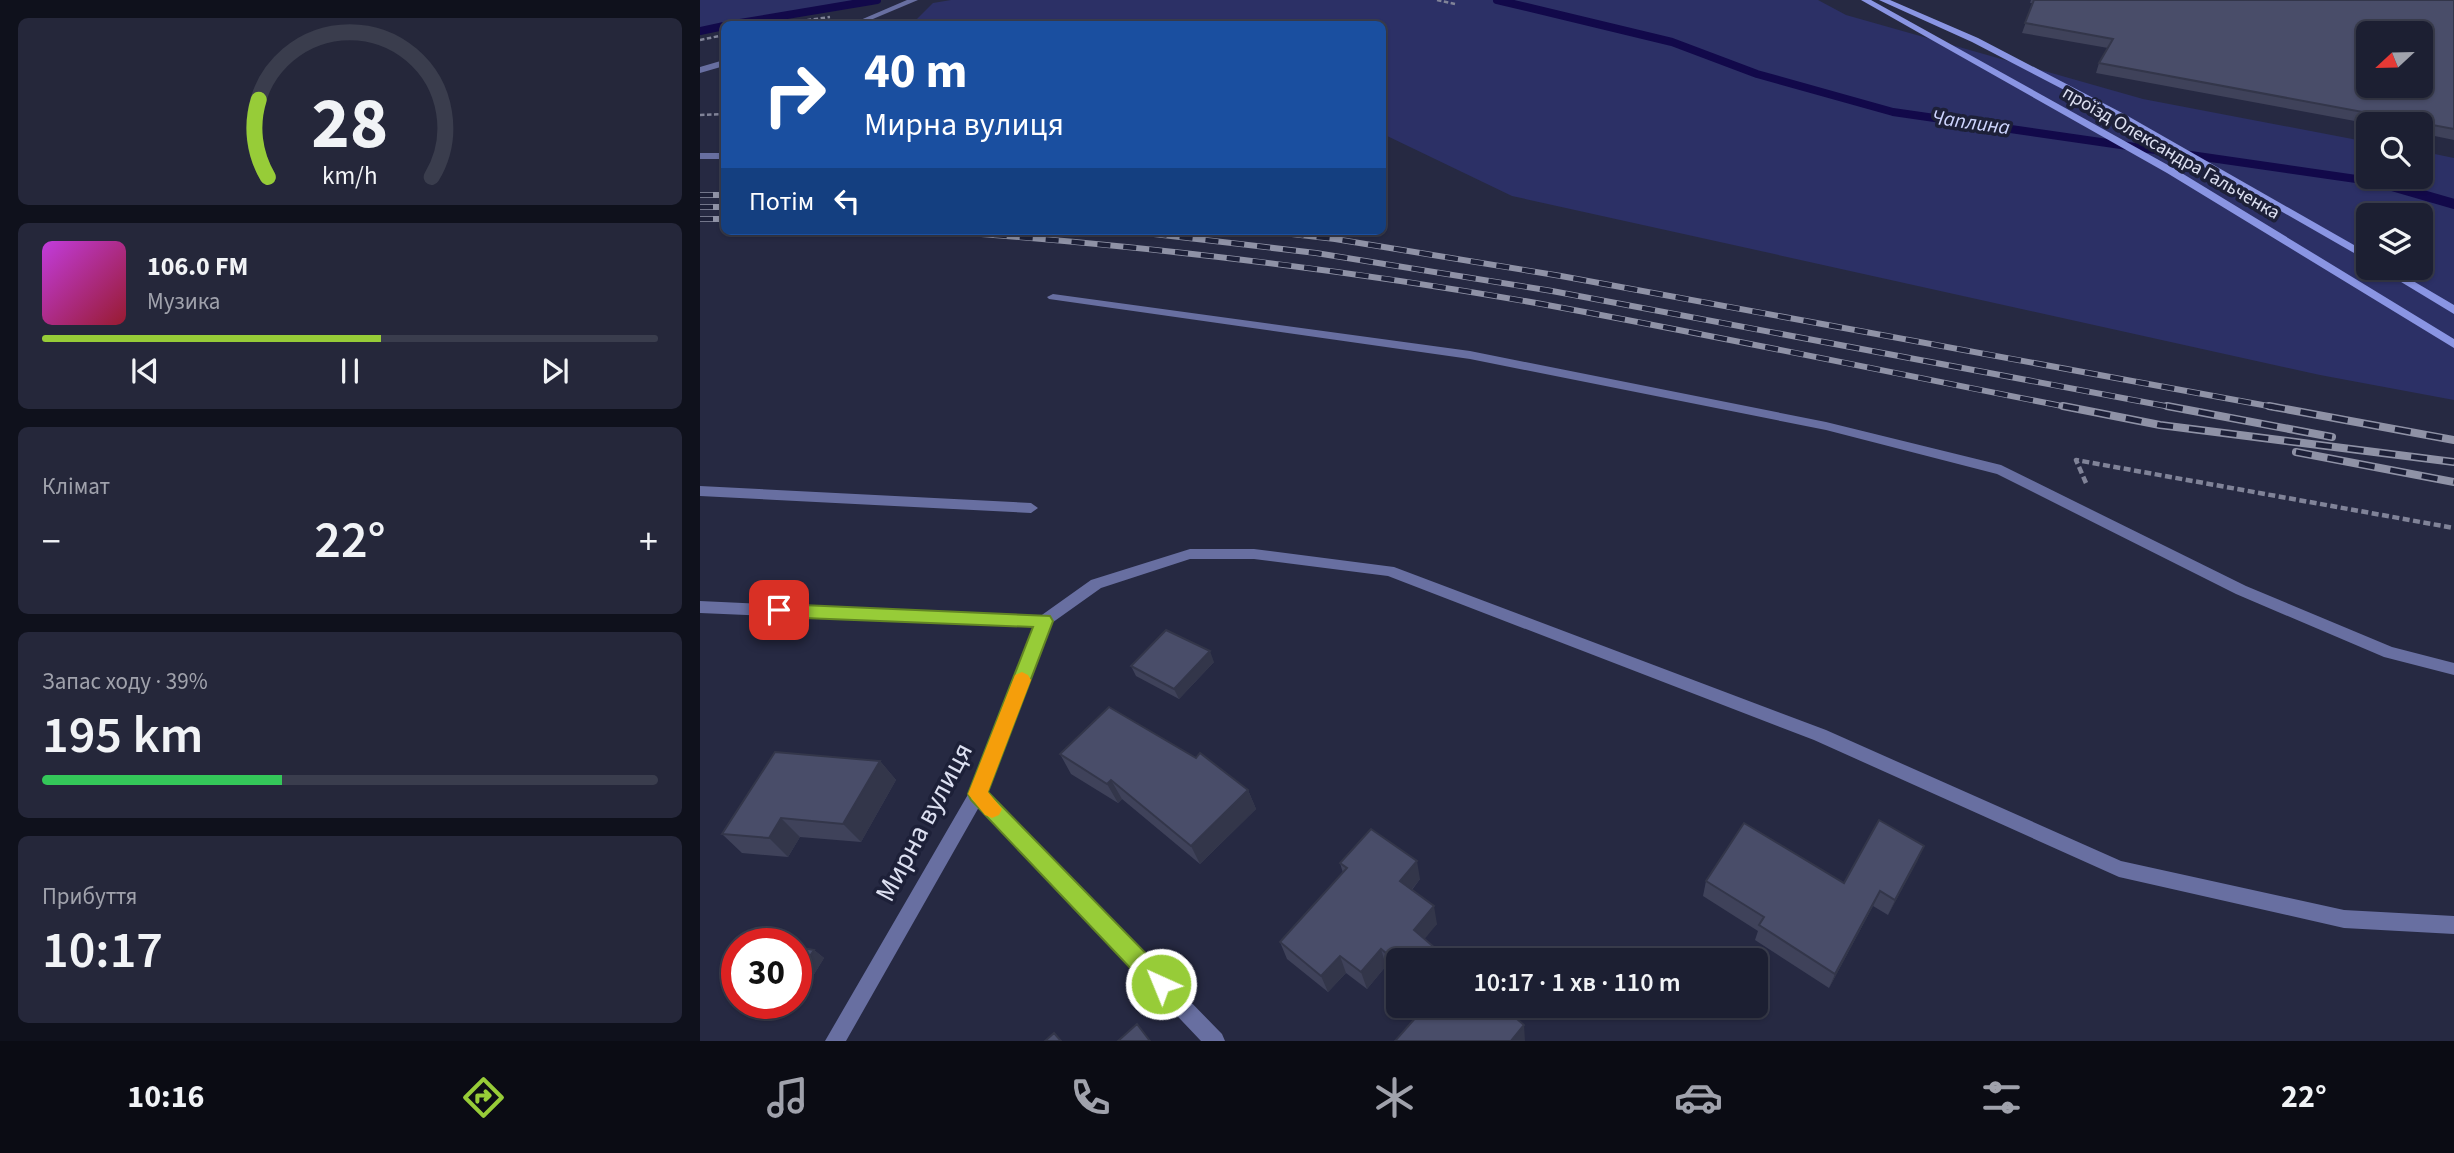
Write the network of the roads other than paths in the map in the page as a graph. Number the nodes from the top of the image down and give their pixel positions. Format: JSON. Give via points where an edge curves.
{"nodes":[{"id":1,"x":914,"y":0,"type":"edge"},
{"id":2,"x":1865,"y":0,"type":"edge"},
{"id":3,"x":1883,"y":0,"type":"edge"},
{"id":4,"x":862,"y":21,"type":"edge"},
{"id":5,"x":721,"y":64,"type":"edge"},
{"id":6,"x":700,"y":70,"type":"edge"},
{"id":7,"x":700,"y":156,"type":"edge"},
{"id":8,"x":721,"y":156,"type":"edge"},
{"id":9,"x":2356,"y":251,"type":"edge"},
{"id":10,"x":2403,"y":280,"type":"edge"},
{"id":11,"x":1053,"y":297,"type":"dead end"},
{"id":12,"x":2454,"y":310,"type":"edge"},
{"id":13,"x":2454,"y":344,"type":"edge"},
{"id":14,"x":700,"y":491,"type":"edge"},
{"id":15,"x":1031,"y":508,"type":"dead end"},
{"id":16,"x":700,"y":607,"type":"edge"},
{"id":17,"x":1044,"y":621,"type":"junction"},
{"id":18,"x":2454,"y":669,"type":"edge"},
{"id":19,"x":978,"y":794,"type":"junction"},
{"id":20,"x":2454,"y":925,"type":"edge"},
{"id":21,"x":835,"y":1041,"type":"edge"},
{"id":22,"x":1215,"y":1041,"type":"edge"}],
"edges":[{"from":1,"to":4,"type":"street"},
{"from":2,"to":13,"type":"main road","name":"проїзд Олександра Гальченка","via":[[2171,171]]},
{"from":3,"to":9,"type":"main road","name":"проїзд Олександра Гальченка","via":[[1975,40],[2123,117]]},
{"from":5,"to":6,"type":"street"},
{"from":7,"to":8,"type":"street"},
{"from":10,"to":12,"type":"main road"},
{"from":11,"to":18,"type":"street","via":[[1470,355],[1826,426],[2001,470],[2241,590],[2389,653]]},
{"from":14,"to":15,"type":"street"},
{"from":16,"to":17,"type":"street"},
{"from":17,"to":19,"type":"street","name":"Мирна вулиця"},
{"from":17,"to":20,"type":"street","via":[[1096,584],[1190,554],[1254,554],[1389,571],[1820,735],[2119,869],[2344,919]]},
{"from":19,"to":21,"type":"street","name":"Мирна вулиця"},
{"from":19,"to":22,"type":"street"}]}
